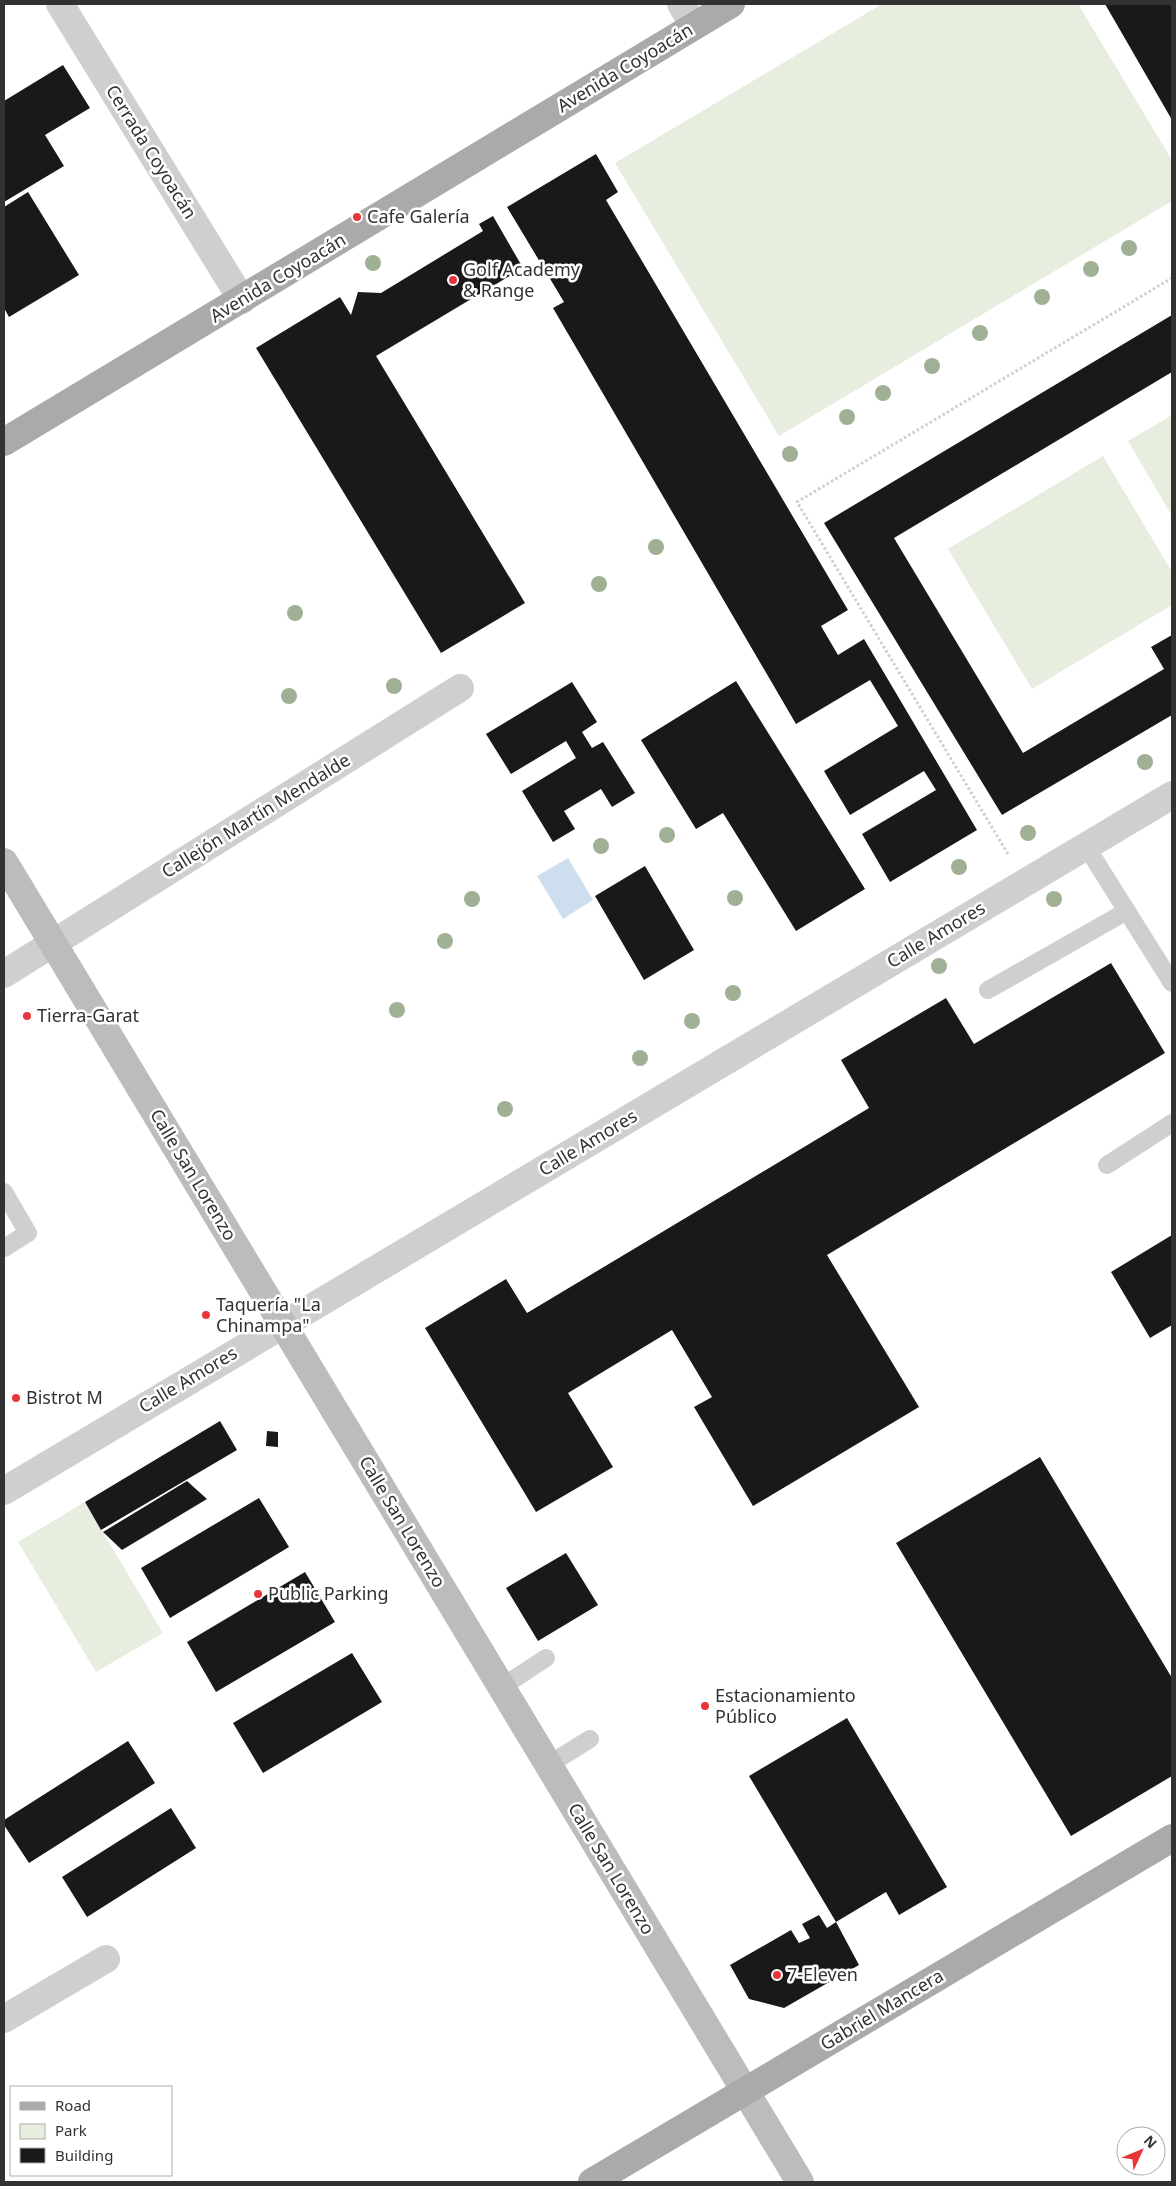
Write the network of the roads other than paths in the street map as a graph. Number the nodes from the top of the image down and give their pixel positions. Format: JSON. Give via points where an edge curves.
{"nodes":[{"id":1,"x":60,"y":4,"type":"edge"},
{"id":2,"x":731,"y":4,"type":"edge"},
{"id":3,"x":687,"y":15,"type":"edge"},
{"id":4,"x":242,"y":300,"type":"junction"},
{"id":5,"x":4,"y":442,"type":"edge"},
{"id":6,"x":460,"y":688,"type":"dead end"},
{"id":7,"x":1172,"y":794,"type":"edge"},
{"id":8,"x":1086,"y":846,"type":"junction"},
{"id":9,"x":4,"y":862,"type":"edge"},
{"id":10,"x":1127,"y":911,"type":"junction"},
{"id":11,"x":53,"y":944,"type":"junction"},
{"id":12,"x":4,"y":974,"type":"edge"},
{"id":13,"x":1172,"y":983,"type":"edge"},
{"id":14,"x":988,"y":990,"type":"dead end"},
{"id":15,"x":1172,"y":1123,"type":"edge"},
{"id":16,"x":1106,"y":1165,"type":"dead end"},
{"id":17,"x":4,"y":1192,"type":"edge"},
{"id":18,"x":4,"y":1248,"type":"edge"},
{"id":19,"x":283,"y":1324,"type":"junction"},
{"id":20,"x":4,"y":1491,"type":"edge"},
{"id":21,"x":546,"y":1658,"type":"dead end"},
{"id":22,"x":502,"y":1686,"type":"junction"},
{"id":23,"x":590,"y":1739,"type":"dead end"},
{"id":24,"x":548,"y":1765,"type":"junction"},
{"id":25,"x":1172,"y":1838,"type":"edge"},
{"id":26,"x":106,"y":1958,"type":"dead end"},
{"id":27,"x":4,"y":2019,"type":"edge"},
{"id":28,"x":745,"y":2091,"type":"junction"},
{"id":29,"x":592,"y":2182,"type":"edge"},
{"id":30,"x":800,"y":2182,"type":"edge"}],
"edges":[{"from":1,"to":4,"type":"street","name":"Cerrada Coyoacán"},
{"from":2,"to":3,"type":"main road","name":"Avenida Coyoacán"},
{"from":3,"to":4,"type":"main road","name":"Avenida Coyoacán"},
{"from":4,"to":5,"type":"main road","name":"Avenida Coyoacán"},
{"from":6,"to":11,"type":"street","name":"Callejón Martín Mendalde"},
{"from":7,"to":8,"type":"street","name":"Calle Amores"},
{"from":8,"to":10,"type":"lane"},
{"from":8,"to":19,"type":"street","name":"Calle Amores"},
{"from":9,"to":11,"type":"street","name":"Calle San Lorenzo"},
{"from":10,"to":13,"type":"lane"},
{"from":10,"to":14,"type":"lane"},
{"from":11,"to":12,"type":"street","name":"Callejón Martín Mendalde"},
{"from":11,"to":19,"type":"street","name":"Calle San Lorenzo"},
{"from":15,"to":16,"type":"lane"},
{"from":17,"to":18,"type":"lane","via":[[28,1234]]},
{"from":19,"to":20,"type":"street","name":"Calle Amores"},
{"from":19,"to":22,"type":"street","name":"Calle San Lorenzo"},
{"from":21,"to":22,"type":"lane"},
{"from":22,"to":24,"type":"street","name":"Calle San Lorenzo"},
{"from":23,"to":24,"type":"lane"},
{"from":24,"to":28,"type":"street","name":"Calle San Lorenzo"},
{"from":25,"to":28,"type":"main road","name":"Gabriel Mancera"},
{"from":26,"to":27,"type":"street"},
{"from":28,"to":29,"type":"main road","name":"Gabriel Mancera"},
{"from":28,"to":30,"type":"street","name":"Calle San Lorenzo"}]}
